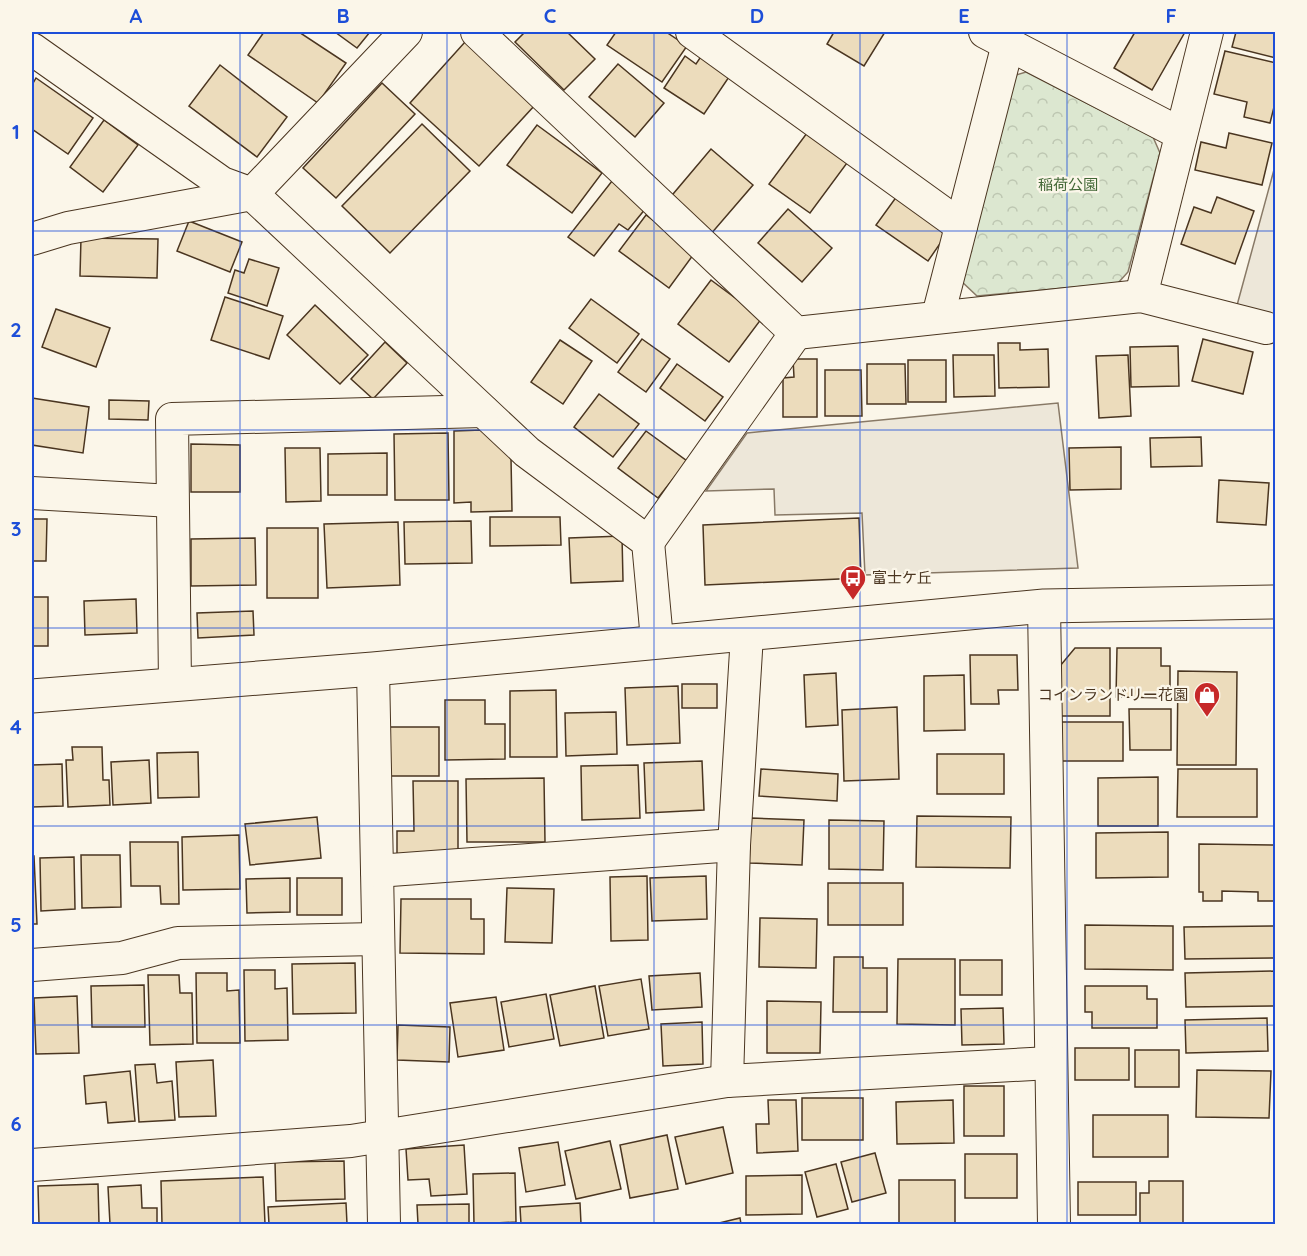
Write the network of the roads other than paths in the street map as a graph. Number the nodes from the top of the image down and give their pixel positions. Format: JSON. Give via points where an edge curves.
{"nodes":[{"id":1,"x":406,"y":32,"type":"edge"},
{"id":2,"x":477,"y":32,"type":"edge"},
{"id":3,"x":692,"y":32,"type":"edge"},
{"id":4,"x":1208,"y":32,"type":"edge"},
{"id":5,"x":997,"y":38,"type":"edge"},
{"id":6,"x":32,"y":49,"type":"edge"},
{"id":7,"x":1181,"y":134,"type":"junction"},
{"id":8,"x":252,"y":194,"type":"junction"},
{"id":9,"x":961,"y":226,"type":"junction"},
{"id":10,"x":32,"y":239,"type":"edge"},
{"id":11,"x":1141,"y":296,"type":"junction"},
{"id":12,"x":938,"y":316,"type":"junction"},
{"id":13,"x":1266,"y":328,"type":"dead end"},
{"id":14,"x":796,"y":333,"type":"junction"},
{"id":15,"x":483,"y":411,"type":"junction"},
{"id":16,"x":32,"y":494,"type":"edge"},
{"id":17,"x":172,"y":501,"type":"junction"},
{"id":18,"x":648,"y":542,"type":"junction"},
{"id":19,"x":1275,"y":602,"type":"edge"},
{"id":20,"x":1044,"y":606,"type":"junction"},
{"id":21,"x":747,"y":635,"type":"junction"},
{"id":22,"x":657,"y":640,"type":"junction"},
{"id":23,"x":373,"y":669,"type":"junction"},
{"id":24,"x":175,"y":684,"type":"junction"},
{"id":25,"x":32,"y":696,"type":"edge"},
{"id":26,"x":734,"y":845,"type":"junction"},
{"id":27,"x":377,"y":871,"type":"junction"},
{"id":28,"x":377,"y":939,"type":"junction"},
{"id":29,"x":32,"y":965,"type":"edge"},
{"id":30,"x":1050,"y":1063,"type":"junction"},
{"id":31,"x":727,"y":1081,"type":"junction"},
{"id":32,"x":381,"y":1136,"type":"junction"},
{"id":33,"x":32,"y":1165,"type":"edge"},
{"id":34,"x":384,"y":1224,"type":"edge"},
{"id":35,"x":1054,"y":1224,"type":"edge"}],
"edges":[{"from":1,"to":8,"type":"street"},
{"from":2,"to":14,"type":"street"},
{"from":3,"to":9,"type":"street"},
{"from":4,"to":7,"type":"street"},
{"from":5,"to":7,"type":"street"},
{"from":5,"to":9,"type":"street"},
{"from":6,"to":8,"type":"street","via":[[222,183]]},
{"from":7,"to":11,"type":"street"},
{"from":8,"to":10,"type":"street","via":[[68,228]]},
{"from":8,"to":15,"type":"street"},
{"from":9,"to":12,"type":"street"},
{"from":11,"to":12,"type":"street"},
{"from":11,"to":13,"type":"street"},
{"from":12,"to":14,"type":"street"},
{"from":14,"to":18,"type":"street"},
{"from":15,"to":17,"type":"street","via":[[172,418]]},
{"from":15,"to":18,"type":"street","via":[[527,452]]},
{"from":16,"to":17,"type":"street"},
{"from":17,"to":24,"type":"street"},
{"from":18,"to":22,"type":"street"},
{"from":19,"to":20,"type":"street"},
{"from":20,"to":21,"type":"street"},
{"from":20,"to":30,"type":"street"},
{"from":21,"to":22,"type":"street"},
{"from":21,"to":26,"type":"street"},
{"from":22,"to":23,"type":"street"},
{"from":23,"to":24,"type":"street"},
{"from":23,"to":27,"type":"street"},
{"from":24,"to":25,"type":"street"},
{"from":26,"to":27,"type":"street"},
{"from":26,"to":31,"type":"street"},
{"from":27,"to":28,"type":"street"},
{"from":28,"to":29,"type":"street","via":[[178,944],[122,958]]},
{"from":28,"to":32,"type":"street"},
{"from":30,"to":31,"type":"street"},
{"from":30,"to":35,"type":"street"},
{"from":31,"to":32,"type":"street"},
{"from":32,"to":33,"type":"street"},
{"from":32,"to":34,"type":"street"}]}
